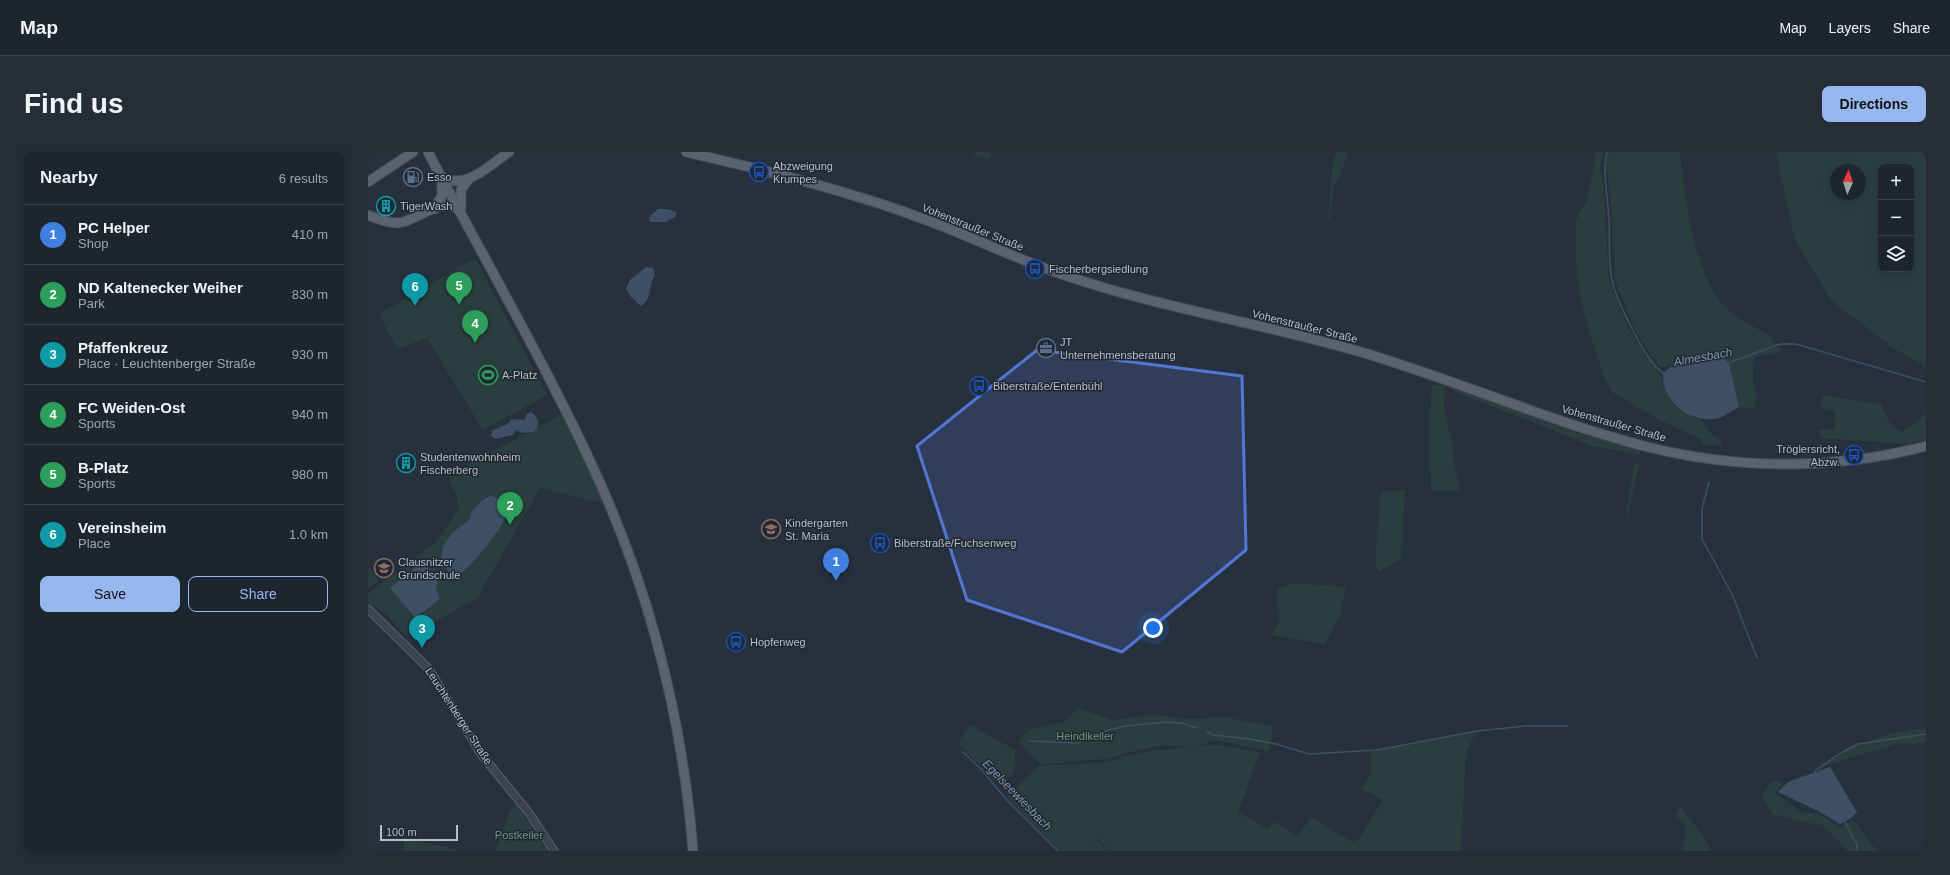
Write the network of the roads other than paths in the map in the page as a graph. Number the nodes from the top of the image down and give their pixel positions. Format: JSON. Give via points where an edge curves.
{"nodes":[{"id":1,"x":413,"y":152,"type":"edge"},
{"id":2,"x":509,"y":152,"type":"edge"},
{"id":3,"x":686,"y":152,"type":"edge"},
{"id":4,"x":430,"y":155,"type":"edge"},
{"id":5,"x":442,"y":177,"type":"junction"},
{"id":6,"x":468,"y":180,"type":"junction"},
{"id":7,"x":368,"y":182,"type":"edge"},
{"id":8,"x":434,"y":209,"type":"junction"},
{"id":9,"x":462,"y":212,"type":"junction"},
{"id":10,"x":368,"y":214,"type":"edge"},
{"id":11,"x":1926,"y":446,"type":"edge"},
{"id":12,"x":368,"y":609,"type":"edge"},
{"id":13,"x":554,"y":851,"type":"edge"},
{"id":14,"x":693,"y":851,"type":"edge"}],
"edges":[{"from":1,"to":7,"type":"main road"},
{"from":2,"to":6,"type":"main road"},
{"from":3,"to":11,"type":"main road","name":"Vohenstraußer Straße","via":[[766,170],[927,220],[1047,270],[1098,286],[1354,350],[1417,369],[1547,416],[1645,446],[1688,455],[1764,464],[1832,463]]},
{"from":4,"to":5,"type":"main road"},
{"from":5,"to":6,"type":"main road","via":[[453,182]]},
{"from":5,"to":8,"type":"main road","via":[[442,196]]},
{"from":5,"to":9,"type":"main road"},
{"from":6,"to":9,"type":"main road","via":[[461,190]]},
{"from":8,"to":9,"type":"main road","via":[[450,206]]},
{"from":8,"to":10,"type":"main road","via":[[410,220],[398,222],[380,220]]},
{"from":9,"to":14,"type":"main road","via":[[601,486],[638,580],[657,642],[681,752]]},
{"from":12,"to":13,"type":"street","name":"Leuchtenberger Straße","via":[[429,669],[481,754],[529,813]]}]}
